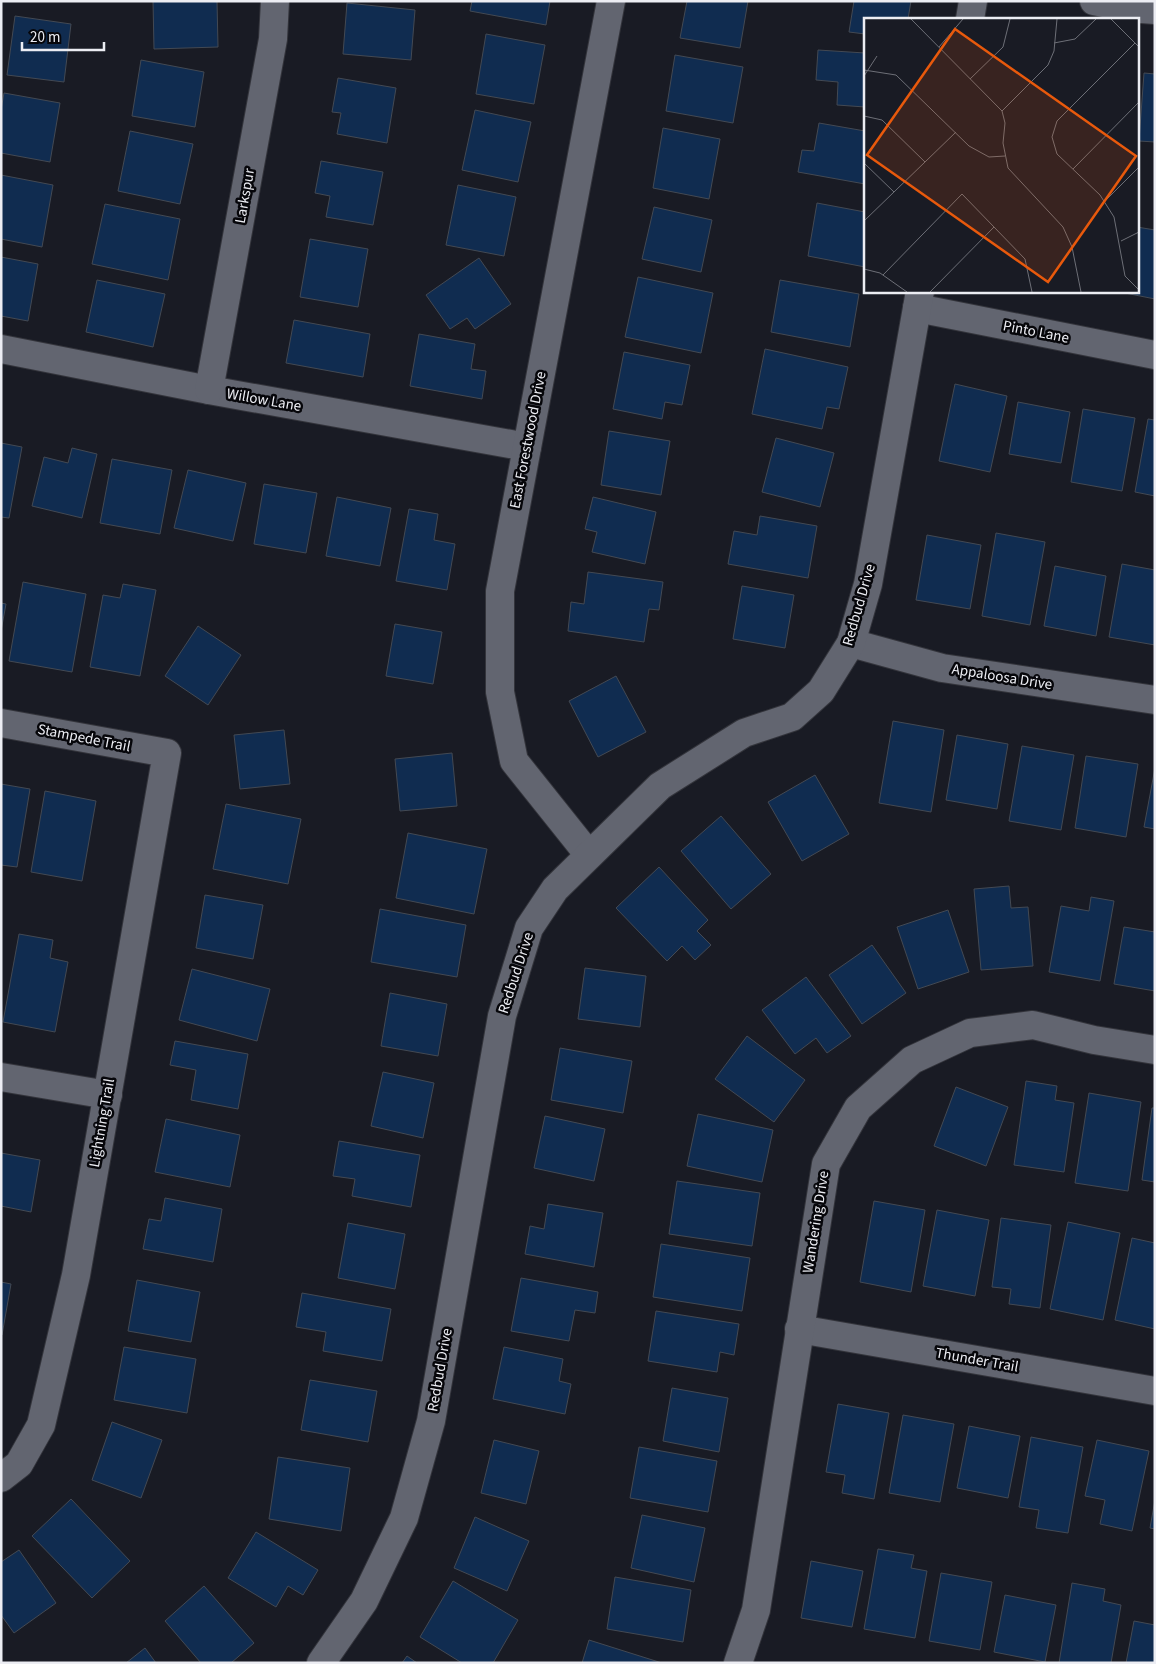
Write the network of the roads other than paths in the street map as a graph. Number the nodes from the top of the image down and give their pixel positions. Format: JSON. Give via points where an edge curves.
{"nodes":[{"id":1,"x":275,"y":1,"type":"edge"},
{"id":2,"x":611,"y":1,"type":"edge"},
{"id":3,"x":973,"y":1,"type":"edge"},
{"id":4,"x":1094,"y":1,"type":"edge"},
{"id":5,"x":1155,"y":10,"type":"edge"},
{"id":6,"x":970,"y":18,"type":"edge"},
{"id":7,"x":919,"y":300,"type":"edge"},
{"id":8,"x":1,"y":348,"type":"edge"},
{"id":9,"x":1155,"y":355,"type":"edge"},
{"id":10,"x":209,"y":390,"type":"junction"},
{"id":11,"x":527,"y":446,"type":"junction"},
{"id":12,"x":852,"y":643,"type":"junction"},
{"id":13,"x":1155,"y":700,"type":"edge"},
{"id":14,"x":1,"y":723,"type":"edge"},
{"id":15,"x":167,"y":754,"type":"joint"},
{"id":16,"x":590,"y":855,"type":"junction"},
{"id":17,"x":1155,"y":1050,"type":"edge"},
{"id":18,"x":1,"y":1077,"type":"edge"},
{"id":19,"x":108,"y":1095,"type":"junction"},
{"id":20,"x":799,"y":1329,"type":"junction"},
{"id":21,"x":1155,"y":1391,"type":"edge"},
{"id":22,"x":1,"y":1478,"type":"edge"},
{"id":23,"x":321,"y":1663,"type":"edge"},
{"id":24,"x":738,"y":1663,"type":"edge"}],
"edges":[{"from":1,"to":10,"type":"street","name":"Larkspur","via":[[273,39]]},
{"from":2,"to":11,"type":"street","name":"East Forestwood Drive"},
{"from":3,"to":6,"type":"street"},
{"from":4,"to":5,"type":"street"},
{"from":7,"to":9,"type":"street","name":"Pinto Lane"},
{"from":7,"to":12,"type":"street","name":"Redbud Drive","via":[[868,584]]},
{"from":8,"to":10,"type":"street","name":"Willow Lane"},
{"from":10,"to":11,"type":"street","name":"Willow Lane"},
{"from":11,"to":16,"type":"street","name":"East Forestwood Drive","via":[[500,592],[500,692],[514,761]]},
{"from":12,"to":13,"type":"street","name":"Appaloosa Drive","via":[[942,668]]},
{"from":12,"to":16,"type":"street","name":"Redbud Drive","via":[[821,691],[792,717],[744,733],[660,786]]},
{"from":14,"to":15,"type":"street","name":"Stampede Trail"},
{"from":15,"to":19,"type":"street","name":"Lightning Trail"},
{"from":16,"to":23,"type":"street","name":"Redbud Drive","via":[[555,889],[529,928],[502,1016],[431,1421],[404,1518],[364,1601]]},
{"from":17,"to":20,"type":"street","name":"Wandering Drive","via":[[1033,1025],[970,1033],[912,1060],[858,1108],[826,1164]]},
{"from":18,"to":19,"type":"street"},
{"from":19,"to":22,"type":"street","name":"Lightning Trail","via":[[76,1275],[41,1425],[19,1464]]},
{"from":20,"to":21,"type":"street","name":"Thunder Trail"},
{"from":20,"to":24,"type":"street","name":"Wandering Drive","via":[[756,1610]]}]}
